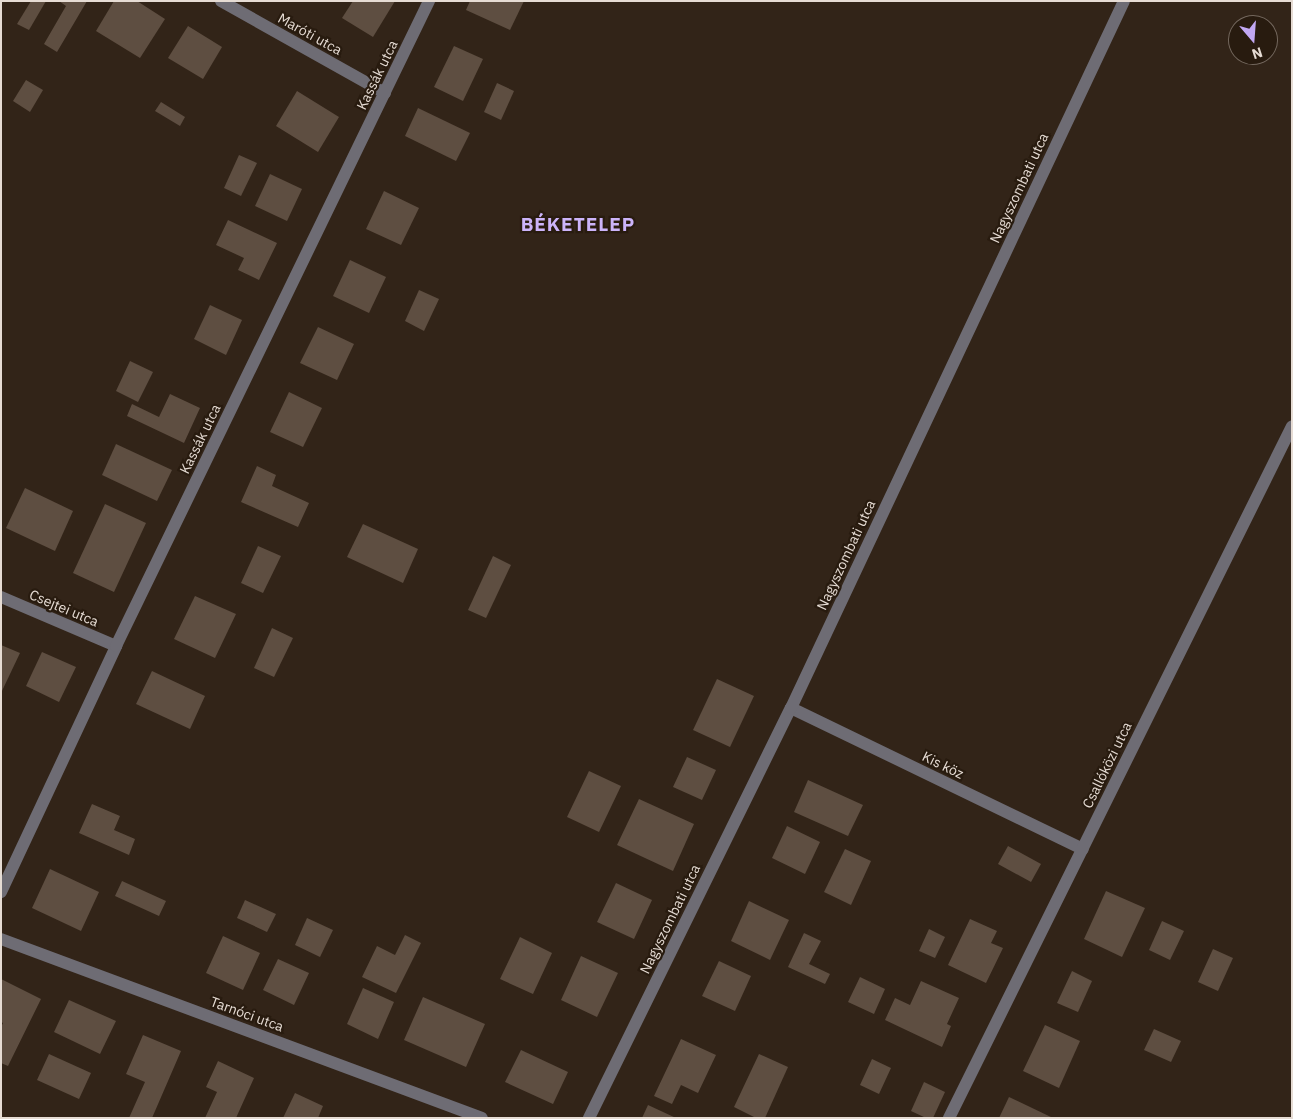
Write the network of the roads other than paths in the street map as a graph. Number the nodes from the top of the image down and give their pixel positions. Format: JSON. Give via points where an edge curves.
{"nodes":[{"id":1,"x":221,"y":1,"type":"edge"},
{"id":2,"x":429,"y":1,"type":"edge"},
{"id":3,"x":1124,"y":1,"type":"edge"},
{"id":4,"x":385,"y":93,"type":"junction"},
{"id":5,"x":1292,"y":426,"type":"edge"},
{"id":6,"x":1,"y":597,"type":"edge"},
{"id":7,"x":116,"y":646,"type":"junction"},
{"id":8,"x":791,"y":708,"type":"junction"},
{"id":9,"x":1083,"y":849,"type":"junction"},
{"id":10,"x":1,"y":892,"type":"edge"},
{"id":11,"x":1,"y":938,"type":"edge"},
{"id":12,"x":482,"y":1118,"type":"edge"},
{"id":13,"x":589,"y":1118,"type":"edge"},
{"id":14,"x":949,"y":1118,"type":"edge"}],
"edges":[{"from":1,"to":4,"type":"street","name":"Maróti utca"},
{"from":2,"to":4,"type":"street","name":"Kassák utca"},
{"from":3,"to":8,"type":"street","name":"Nagyszombati utca"},
{"from":4,"to":7,"type":"street","name":"Kassák utca"},
{"from":5,"to":9,"type":"street","name":"Csallóközi utca"},
{"from":6,"to":7,"type":"street","name":"Csejtei utca"},
{"from":7,"to":10,"type":"street","name":"Kassák utca"},
{"from":8,"to":9,"type":"street","name":"Kis köz"},
{"from":8,"to":13,"type":"street","name":"Nagyszombati utca"},
{"from":9,"to":14,"type":"street","name":"Csallóközi utca"},
{"from":11,"to":12,"type":"street","name":"Tarnóci utca"}]}
